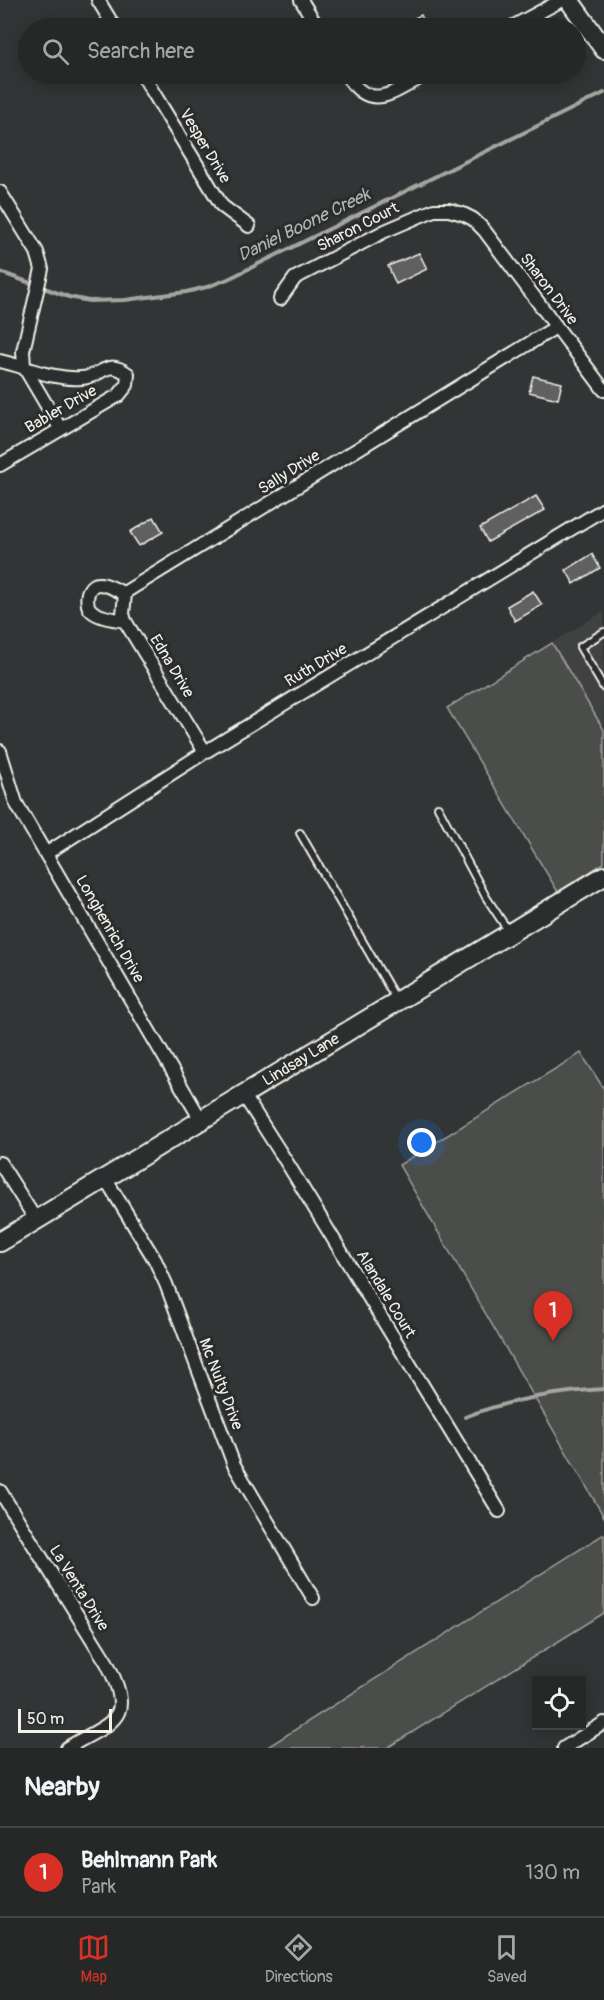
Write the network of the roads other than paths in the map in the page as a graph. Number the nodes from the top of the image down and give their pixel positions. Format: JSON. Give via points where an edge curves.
{"nodes":[{"id":1,"x":98,"y":0,"type":"edge"},
{"id":2,"x":301,"y":0,"type":"edge"},
{"id":3,"x":562,"y":0,"type":"edge"},
{"id":4,"x":569,"y":0,"type":"edge"},
{"id":5,"x":109,"y":18,"type":"edge"},
{"id":6,"x":312,"y":18,"type":"edge"},
{"id":7,"x":529,"y":18,"type":"edge"},
{"id":8,"x":582,"y":18,"type":"edge"},
{"id":9,"x":586,"y":24,"type":"edge"},
{"id":10,"x":604,"y":49,"type":"edge"},
{"id":11,"x":148,"y":84,"type":"edge"},
{"id":12,"x":352,"y":84,"type":"edge"},
{"id":13,"x":408,"y":84,"type":"edge"},
{"id":14,"x":0,"y":192,"type":"edge"},
{"id":15,"x":463,"y":214,"type":"joint"},
{"id":16,"x":249,"y":226,"type":"dead end"},
{"id":17,"x":280,"y":299,"type":"dead end"},
{"id":18,"x":556,"y":327,"type":"junction"},
{"id":19,"x":0,"y":361,"type":"edge"},
{"id":20,"x":24,"y":366,"type":"junction"},
{"id":21,"x":604,"y":390,"type":"edge"},
{"id":22,"x":60,"y":428,"type":"junction"},
{"id":23,"x":0,"y":465,"type":"edge"},
{"id":24,"x":604,"y":509,"type":"edge"},
{"id":25,"x":124,"y":594,"type":"junction"},
{"id":26,"x":125,"y":621,"type":"junction"},
{"id":27,"x":604,"y":632,"type":"edge"},
{"id":28,"x":604,"y":688,"type":"edge"},
{"id":29,"x":0,"y":751,"type":"edge"},
{"id":30,"x":205,"y":752,"type":"junction"},
{"id":31,"x":438,"y":807,"type":"dead end"},
{"id":32,"x":300,"y":833,"type":"dead end"},
{"id":33,"x":46,"y":853,"type":"junction"},
{"id":34,"x":604,"y":876,"type":"edge"},
{"id":35,"x":510,"y":933,"type":"junction"},
{"id":36,"x":397,"y":1001,"type":"junction"},
{"id":37,"x":243,"y":1094,"type":"junction"},
{"id":38,"x":201,"y":1120,"type":"junction"},
{"id":39,"x":0,"y":1163,"type":"edge"},
{"id":40,"x":105,"y":1178,"type":"junction"},
{"id":41,"x":36,"y":1220,"type":"junction"},
{"id":42,"x":0,"y":1242,"type":"edge"},
{"id":43,"x":0,"y":1491,"type":"edge"},
{"id":44,"x":499,"y":1511,"type":"dead end"},
{"id":45,"x":314,"y":1598,"type":"dead end"},
{"id":46,"x":604,"y":1723,"type":"edge"},
{"id":47,"x":67,"y":1748,"type":"edge"},
{"id":48,"x":564,"y":1748,"type":"edge"}],
"edges":[{"from":1,"to":5,"type":"street"},
{"from":2,"to":6,"type":"street"},
{"from":3,"to":7,"type":"street"},
{"from":4,"to":8,"type":"street"},
{"from":9,"to":10,"type":"street"},
{"from":11,"to":16,"type":"street","name":"Vesper Drive","via":[[222,207]]},
{"from":12,"to":13,"type":"street","via":[[366,96],[383,97]]},
{"from":14,"to":20,"type":"street","via":[[37,252],[42,269],[23,351]]},
{"from":15,"to":17,"type":"street","name":"Sharon Court","via":[[434,210],[385,231],[295,278]]},
{"from":15,"to":18,"type":"street","name":"Sharon Drive","via":[[484,230]]},
{"from":18,"to":21,"type":"street","name":"Sharon Drive"},
{"from":18,"to":25,"type":"street","name":"Sally Drive"},
{"from":19,"to":20,"type":"street"},
{"from":20,"to":22,"type":"street"},
{"from":20,"to":22,"type":"street","name":"Babler Drive","via":[[57,378],[84,378],[108,367],[118,367],[128,374],[127,385],[119,394]]},
{"from":22,"to":23,"type":"street","name":"Babler Drive"},
{"from":24,"to":30,"type":"street","name":"Ruth Drive"},
{"from":25,"to":26,"type":"street","name":"Edna Drive"},
{"from":25,"to":26,"type":"street","via":[[96,584],[87,597],[95,613]]},
{"from":26,"to":30,"type":"street","name":"Edna Drive"},
{"from":27,"to":28,"type":"lane","via":[[580,647]]},
{"from":29,"to":33,"type":"street","name":"Longhenrich Drive","via":[[16,802]]},
{"from":30,"to":33,"type":"street","name":"Ruth Drive"},
{"from":31,"to":35,"type":"lane"},
{"from":32,"to":36,"type":"lane"},
{"from":33,"to":38,"type":"street","name":"Longhenrich Drive"},
{"from":34,"to":35,"type":"street","name":"Lindsay Lane"},
{"from":35,"to":36,"type":"street","name":"Lindsay Lane"},
{"from":36,"to":37,"type":"street","name":"Lindsay Lane"},
{"from":37,"to":38,"type":"street","name":"Lindsay Lane"},
{"from":37,"to":44,"type":"street","name":"Alandale Court"},
{"from":38,"to":40,"type":"street","name":"Lindsay Lane"},
{"from":39,"to":41,"type":"street"},
{"from":40,"to":41,"type":"street","name":"Lindsay Lane"},
{"from":40,"to":45,"type":"street","name":"Mc Nulty Drive","via":[[166,1284],[234,1465]]},
{"from":41,"to":42,"type":"street","name":"Lindsay Lane"},
{"from":43,"to":47,"type":"street","name":"La Venta Drive","via":[[120,1691],[117,1715]]},
{"from":46,"to":48,"type":"street"}]}
